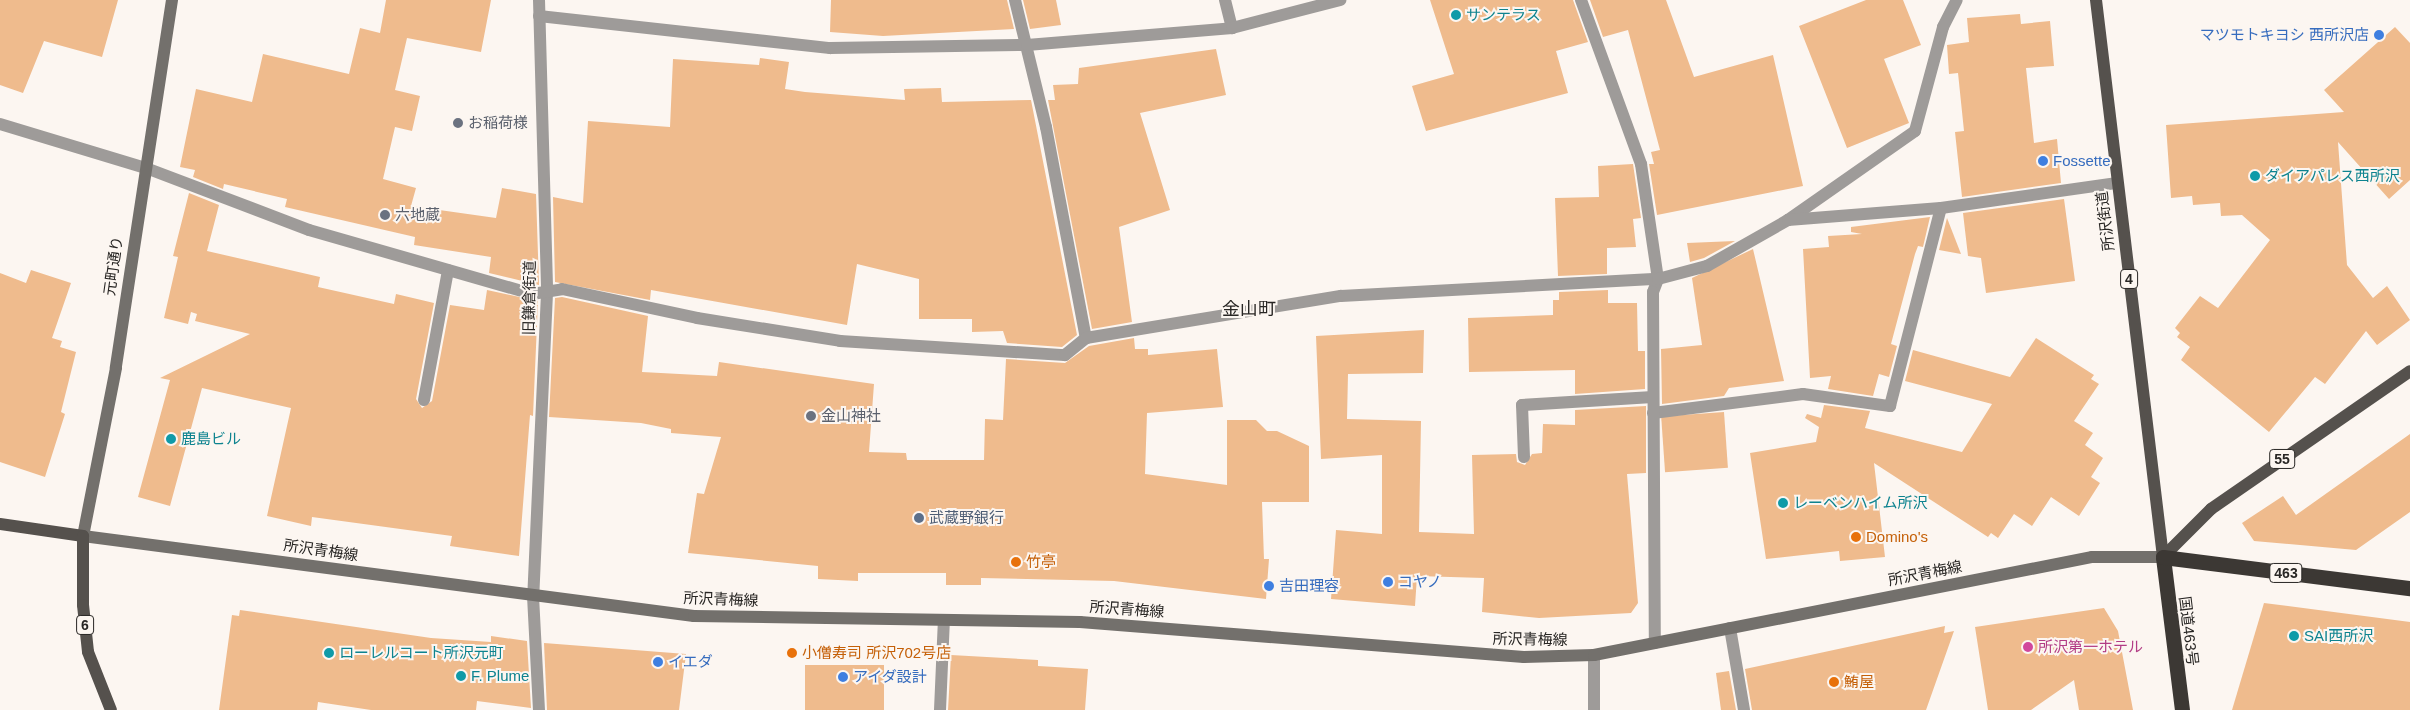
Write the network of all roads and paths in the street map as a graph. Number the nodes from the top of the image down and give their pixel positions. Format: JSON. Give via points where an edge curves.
{"nodes":[{"id":1,"x":172,"y":0,"type":"edge"},
{"id":2,"x":539,"y":0,"type":"edge"},
{"id":3,"x":1015,"y":0,"type":"edge"},
{"id":4,"x":1225,"y":0,"type":"edge"},
{"id":5,"x":1340,"y":0,"type":"edge"},
{"id":6,"x":1581,"y":0,"type":"edge"},
{"id":7,"x":1957,"y":0,"type":"edge"},
{"id":8,"x":2096,"y":0,"type":"edge"},
{"id":9,"x":539,"y":16,"type":"junction"},
{"id":10,"x":1232,"y":28,"type":"junction"},
{"id":11,"x":1027,"y":45,"type":"junction"},
{"id":12,"x":0,"y":124,"type":"edge"},
{"id":13,"x":146,"y":168,"type":"junction"},
{"id":14,"x":2117,"y":183,"type":"junction"},
{"id":15,"x":1941,"y":208,"type":"junction"},
{"id":16,"x":1788,"y":220,"type":"junction"},
{"id":17,"x":448,"y":270,"type":"junction"},
{"id":18,"x":1658,"y":279,"type":"junction"},
{"id":19,"x":547,"y":293,"type":"junction"},
{"id":20,"x":1086,"y":338,"type":"junction"},
{"id":21,"x":2410,"y":371,"type":"edge"},
{"id":22,"x":1653,"y":397,"type":"junction"},
{"id":23,"x":424,"y":400,"type":"dead end"},
{"id":24,"x":1653,"y":412,"type":"junction"},
{"id":25,"x":1524,"y":457,"type":"dead end"},
{"id":26,"x":0,"y":524,"type":"edge"},
{"id":27,"x":83,"y":536,"type":"junction"},
{"id":28,"x":2162,"y":557,"type":"junction"},
{"id":29,"x":2410,"y":588,"type":"edge"},
{"id":30,"x":532,"y":596,"type":"junction"},
{"id":31,"x":944,"y":620,"type":"junction"},
{"id":32,"x":1730,"y":628,"type":"junction"},
{"id":33,"x":1655,"y":643,"type":"junction"},
{"id":34,"x":1594,"y":655,"type":"junction"},
{"id":35,"x":110,"y":710,"type":"edge"},
{"id":36,"x":539,"y":710,"type":"edge"},
{"id":37,"x":940,"y":710,"type":"edge"},
{"id":38,"x":1594,"y":710,"type":"edge"},
{"id":39,"x":1744,"y":710,"type":"edge"},
{"id":40,"x":2182,"y":710,"type":"edge"}],
"edges":[{"from":1,"to":13,"type":"main road","name":"元町通り"},
{"from":2,"to":9,"type":"street","name":"旧鎌倉街道"},
{"from":3,"to":11,"type":"street"},
{"from":4,"to":10,"type":"street"},
{"from":5,"to":10,"type":"street"},
{"from":6,"to":18,"type":"street","via":[[1641,164]]},
{"from":7,"to":16,"type":"street","via":[[1943,27],[1915,131]]},
{"from":8,"to":14,"type":"main road","name":"所沢街道","number":"4"},
{"from":9,"to":11,"type":"street","via":[[830,48]]},
{"from":9,"to":19,"type":"street","name":"旧鎌倉街道"},
{"from":10,"to":11,"type":"street"},
{"from":11,"to":20,"type":"street"},
{"from":12,"to":13,"type":"street"},
{"from":13,"to":17,"type":"street","via":[[308,230]]},
{"from":13,"to":27,"type":"main road","name":"元町通り","via":[[116,368]]},
{"from":14,"to":15,"type":"street"},
{"from":14,"to":28,"type":"main road","name":"所沢街道","number":"4"},
{"from":15,"to":16,"type":"street"},
{"from":15,"to":24,"type":"street","via":[[1890,406],[1803,394]]},
{"from":16,"to":18,"type":"street","via":[[1707,266]]},
{"from":17,"to":19,"type":"street","via":[[532,294]]},
{"from":17,"to":23,"type":"street"},
{"from":18,"to":20,"type":"street","via":[[1341,296]]},
{"from":18,"to":22,"type":"street","via":[[1652,292]]},
{"from":19,"to":20,"type":"street","via":[[562,289],[697,318],[840,341],[1065,354]]},
{"from":19,"to":30,"type":"street","name":"旧鎌倉街道"},
{"from":21,"to":28,"type":"main road","number":"55","via":[[2211,509]]},
{"from":22,"to":24,"type":"street"},
{"from":22,"to":25,"type":"street","via":[[1522,405]]},
{"from":24,"to":33,"type":"street"},
{"from":26,"to":27,"type":"main road"},
{"from":27,"to":30,"type":"main road","name":"所沢青梅線"},
{"from":27,"to":35,"type":"main road","number":"6","via":[[82,605],[88,652]]},
{"from":28,"to":29,"type":"highway","number":"463"},
{"from":28,"to":32,"type":"main road","name":"所沢青梅線","via":[[2092,557]]},
{"from":28,"to":40,"type":"highway","name":"国道463号"},
{"from":30,"to":31,"type":"main road","name":"所沢青梅線","via":[[694,616]]},
{"from":30,"to":36,"type":"street","name":"旧鎌倉街道"},
{"from":31,"to":34,"type":"main road","name":"所沢青梅線","via":[[1120,624],[1524,657]]},
{"from":31,"to":37,"type":"street"},
{"from":32,"to":33,"type":"main road","name":"所沢青梅線"},
{"from":32,"to":39,"type":"street"},
{"from":33,"to":34,"type":"main road","name":"所沢青梅線"},
{"from":34,"to":38,"type":"street"}]}
